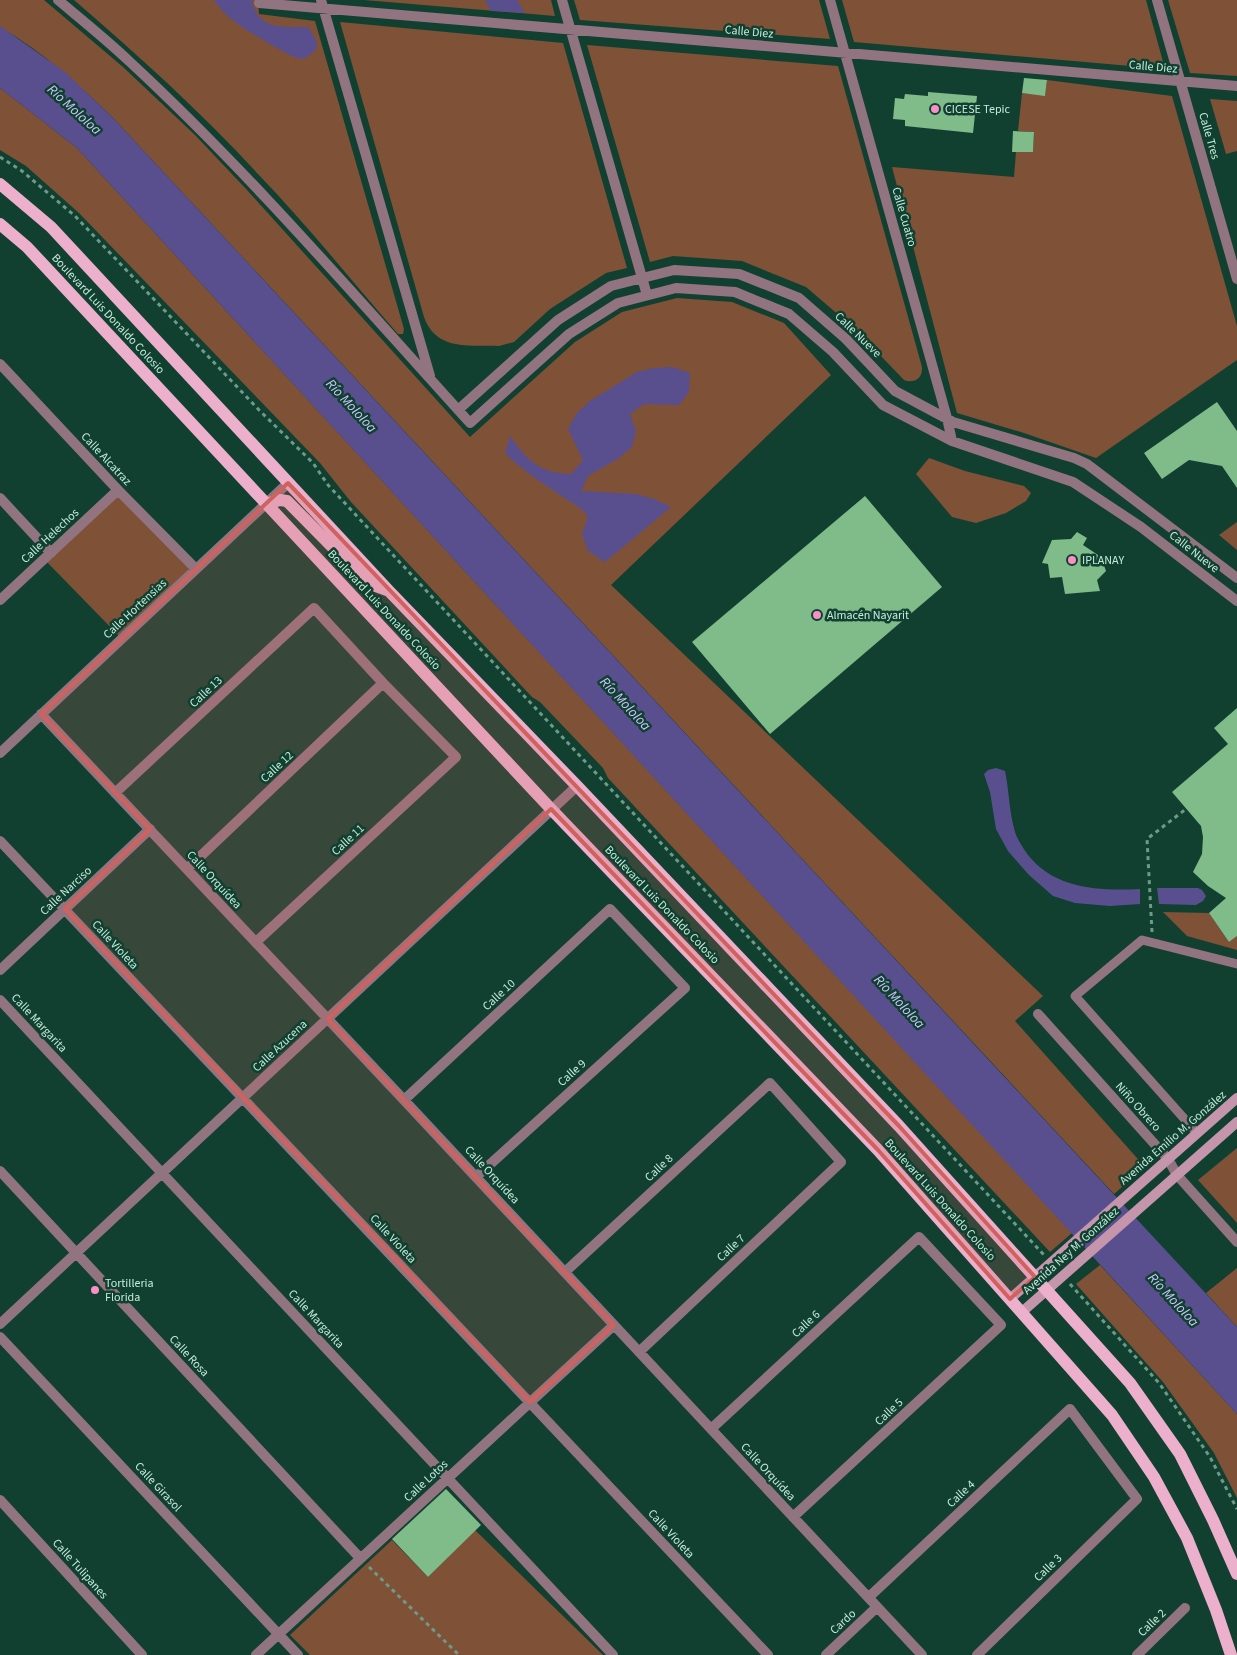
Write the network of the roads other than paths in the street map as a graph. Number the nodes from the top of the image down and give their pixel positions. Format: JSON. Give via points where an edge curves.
{"nodes":[{"id":1,"x":58,"y":0,"type":"edge"},
{"id":2,"x":562,"y":0,"type":"edge"},
{"id":3,"x":830,"y":0,"type":"edge"},
{"id":4,"x":1157,"y":0,"type":"edge"},
{"id":5,"x":259,"y":3,"type":"dead end"},
{"id":6,"x":322,"y":4,"type":"edge"},
{"id":7,"x":571,"y":30,"type":"junction"},
{"id":8,"x":844,"y":53,"type":"junction"},
{"id":9,"x":1180,"y":82,"type":"junction"},
{"id":10,"x":1237,"y":86,"type":"edge"},
{"id":11,"x":0,"y":184,"type":"edge"},
{"id":12,"x":0,"y":224,"type":"edge"},
{"id":13,"x":642,"y":278,"type":"junction"},
{"id":14,"x":1237,"y":279,"type":"edge"},
{"id":15,"x":647,"y":295,"type":"junction"},
{"id":16,"x":0,"y":364,"type":"edge"},
{"id":17,"x":431,"y":380,"type":"junction"},
{"id":18,"x":458,"y":410,"type":"junction"},
{"id":19,"x":947,"y":418,"type":"junction"},
{"id":20,"x":952,"y":441,"type":"junction"},
{"id":21,"x":288,"y":483,"type":"junction"},
{"id":22,"x":118,"y":490,"type":"junction"},
{"id":23,"x":0,"y":498,"type":"edge"},
{"id":24,"x":266,"y":504,"type":"junction"},
{"id":25,"x":51,"y":553,"type":"junction"},
{"id":26,"x":196,"y":569,"type":"junction"},
{"id":27,"x":1237,"y":578,"type":"edge"},
{"id":28,"x":389,"y":591,"type":"junction"},
{"id":29,"x":0,"y":600,"type":"edge"},
{"id":30,"x":1237,"y":601,"type":"edge"},
{"id":31,"x":384,"y":683,"type":"junction"},
{"id":32,"x":41,"y":714,"type":"junction"},
{"id":33,"x":0,"y":753,"type":"edge"},
{"id":34,"x":577,"y":786,"type":"junction"},
{"id":35,"x":115,"y":793,"type":"junction"},
{"id":36,"x":551,"y":809,"type":"junction"},
{"id":37,"x":150,"y":829,"type":"junction"},
{"id":38,"x":0,"y":841,"type":"edge"},
{"id":39,"x":187,"y":870,"type":"junction"},
{"id":40,"x":64,"y":909,"type":"junction"},
{"id":41,"x":256,"y":942,"type":"junction"},
{"id":42,"x":1237,"y":964,"type":"edge"},
{"id":43,"x":0,"y":970,"type":"edge"},
{"id":44,"x":685,"y":988,"type":"joint"},
{"id":45,"x":0,"y":1000,"type":"edge"},
{"id":46,"x":1038,"y":1014,"type":"dead end"},
{"id":47,"x":328,"y":1019,"type":"junction"},
{"id":48,"x":243,"y":1098,"type":"junction"},
{"id":49,"x":1237,"y":1098,"type":"edge"},
{"id":50,"x":404,"y":1100,"type":"junction"},
{"id":51,"x":1236,"y":1124,"type":"edge"},
{"id":52,"x":1197,"y":1133,"type":"junction"},
{"id":53,"x":1168,"y":1158,"type":"junction"},
{"id":54,"x":841,"y":1162,"type":"joint"},
{"id":55,"x":0,"y":1171,"type":"edge"},
{"id":56,"x":162,"y":1173,"type":"junction"},
{"id":57,"x":1177,"y":1175,"type":"junction"},
{"id":58,"x":476,"y":1177,"type":"junction"},
{"id":59,"x":1125,"y":1197,"type":"joint"},
{"id":60,"x":1237,"y":1242,"type":"edge"},
{"id":61,"x":76,"y":1253,"type":"junction"},
{"id":62,"x":565,"y":1272,"type":"junction"},
{"id":63,"x":1035,"y":1277,"type":"junction"},
{"id":64,"x":1046,"y":1291,"type":"junction"},
{"id":65,"x":1010,"y":1299,"type":"junction"},
{"id":66,"x":1022,"y":1312,"type":"junction"},
{"id":67,"x":0,"y":1324,"type":"edge"},
{"id":68,"x":614,"y":1325,"type":"junction"},
{"id":69,"x":1001,"y":1325,"type":"joint"},
{"id":70,"x":0,"y":1336,"type":"edge"},
{"id":71,"x":639,"y":1352,"type":"junction"},
{"id":72,"x":530,"y":1402,"type":"junction"},
{"id":73,"x":711,"y":1429,"type":"junction"},
{"id":74,"x":447,"y":1478,"type":"junction"},
{"id":75,"x":1137,"y":1499,"type":"joint"},
{"id":76,"x":0,"y":1500,"type":"edge"},
{"id":77,"x":793,"y":1517,"type":"junction"},
{"id":78,"x":360,"y":1558,"type":"junction"},
{"id":79,"x":1237,"y":1574,"type":"edge"},
{"id":80,"x":869,"y":1597,"type":"junction"},
{"id":81,"x":877,"y":1607,"type":"junction"},
{"id":82,"x":1185,"y":1608,"type":"dead end"},
{"id":83,"x":278,"y":1634,"type":"junction"},
{"id":84,"x":142,"y":1655,"type":"edge"},
{"id":85,"x":256,"y":1655,"type":"edge"},
{"id":86,"x":298,"y":1655,"type":"edge"},
{"id":87,"x":613,"y":1655,"type":"edge"},
{"id":88,"x":768,"y":1655,"type":"edge"},
{"id":89,"x":826,"y":1655,"type":"edge"},
{"id":90,"x":922,"y":1655,"type":"edge"},
{"id":91,"x":976,"y":1655,"type":"edge"},
{"id":92,"x":1137,"y":1655,"type":"edge"},
{"id":93,"x":1232,"y":1655,"type":"edge"}],
"edges":[{"from":1,"to":17,"type":"street","via":[[129,61],[200,129]]},
{"from":2,"to":7,"type":"street"},
{"from":3,"to":8,"type":"street","name":"Calle Cuatro"},
{"from":4,"to":9,"type":"street","name":"Calle Tres"},
{"from":5,"to":6,"type":"street","name":"Calle Diez"},
{"from":6,"to":7,"type":"street","name":"Calle Diez"},
{"from":6,"to":17,"type":"street"},
{"from":7,"to":8,"type":"street","name":"Calle Diez"},
{"from":7,"to":13,"type":"street"},
{"from":8,"to":9,"type":"street","name":"Calle Diez"},
{"from":8,"to":19,"type":"street","name":"Calle Cuatro"},
{"from":9,"to":10,"type":"street","name":"Calle Diez"},
{"from":9,"to":14,"type":"street","name":"Calle Tres"},
{"from":11,"to":21,"type":"main road","name":"Boulevard Luis Donaldo Colosio","via":[[51,227]]},
{"from":12,"to":24,"type":"main road","name":"Boulevard Luis Donaldo Colosio","via":[[27,247]]},
{"from":13,"to":15,"type":"street"},
{"from":13,"to":18,"type":"street","name":"Calle Nueve","via":[[611,286],[558,320]]},
{"from":13,"to":19,"type":"street","name":"Calle Nueve","via":[[674,270],[739,274],[799,298],[846,338],[895,391]]},
{"from":15,"to":18,"type":"street","name":"Calle Nueve","via":[[618,303],[569,334],[470,423]]},
{"from":15,"to":20,"type":"street","name":"Calle Nueve","via":[[676,288],[735,292],[789,314],[833,352],[883,405]]},
{"from":16,"to":22,"type":"street","name":"Calle Alcatraz"},
{"from":17,"to":18,"type":"street"},
{"from":19,"to":20,"type":"street","name":"Calle Cuatro"},
{"from":19,"to":27,"type":"street","name":"Calle Nueve","via":[[1087,464]]},
{"from":20,"to":30,"type":"street","name":"Calle Nueve","via":[[1073,482],[1141,527]]},
{"from":21,"to":24,"type":"street","name":"Calle Hortensias"},
{"from":21,"to":28,"type":"main road","name":"Boulevard Luis Donaldo Colosio"},
{"from":22,"to":25,"type":"street","name":"Calle Helechos"},
{"from":22,"to":26,"type":"street","name":"Calle Alcatraz"},
{"from":23,"to":25,"type":"street"},
{"from":24,"to":26,"type":"street","name":"Calle Hortensias"},
{"from":24,"to":28,"type":"main road","via":[[287,501],[365,580]]},
{"from":24,"to":36,"type":"main road","name":"Boulevard Luis Donaldo Colosio"},
{"from":25,"to":29,"type":"street","name":"Calle Helechos"},
{"from":26,"to":32,"type":"street","name":"Calle Hortensias"},
{"from":28,"to":34,"type":"main road","name":"Boulevard Luis Donaldo Colosio"},
{"from":31,"to":35,"type":"street","name":"Calle 13","via":[[314,608]]},
{"from":31,"to":39,"type":"street","name":"Calle 12"},
{"from":31,"to":41,"type":"street","name":"Calle 11","via":[[456,757]]},
{"from":32,"to":33,"type":"street","name":"Calle Hortensias"},
{"from":32,"to":35,"type":"street","name":"Calle Orquídea"},
{"from":34,"to":36,"type":"street","name":"Calle Azucena"},
{"from":34,"to":63,"type":"main road","name":"Boulevard Luis Donaldo Colosio","via":[[899,1126]]},
{"from":35,"to":37,"type":"street","name":"Calle Orquídea"},
{"from":36,"to":47,"type":"street","name":"Calle Azucena"},
{"from":36,"to":65,"type":"main road","name":"Boulevard Luis Donaldo Colosio","via":[[878,1150]]},
{"from":37,"to":39,"type":"street","name":"Calle Orquídea"},
{"from":37,"to":40,"type":"street","name":"Calle Narciso"},
{"from":38,"to":40,"type":"street","name":"Calle Violeta"},
{"from":39,"to":41,"type":"street","name":"Calle Orquídea"},
{"from":40,"to":43,"type":"street","name":"Calle Narciso"},
{"from":40,"to":48,"type":"street","name":"Calle Violeta"},
{"from":41,"to":47,"type":"street","name":"Calle Orquídea"},
{"from":42,"to":52,"type":"lane","via":[[1142,940],[1075,996]]},
{"from":44,"to":50,"type":"street","name":"Calle 10","via":[[610,909]]},
{"from":44,"to":58,"type":"street","name":"Calle 9"},
{"from":45,"to":56,"type":"street","name":"Calle Margarita"},
{"from":46,"to":53,"type":"street","name":"Niño Obrero"},
{"from":47,"to":48,"type":"street","name":"Calle Azucena"},
{"from":47,"to":50,"type":"street","name":"Calle Orquídea"},
{"from":48,"to":56,"type":"street","name":"Calle Azucena"},
{"from":48,"to":72,"type":"street","name":"Calle Violeta"},
{"from":49,"to":52,"type":"main road","name":"Avenida Emilio M. González"},
{"from":50,"to":58,"type":"street","name":"Calle Orquídea"},
{"from":51,"to":57,"type":"main road"},
{"from":52,"to":53,"type":"main road","name":"Avenida Emilio M. González"},
{"from":53,"to":57,"type":"street","name":"Niño Obrero"},
{"from":53,"to":59,"type":"main road","name":"Avenida Emilio M. González"},
{"from":54,"to":62,"type":"street","name":"Calle 8","via":[[770,1083]]},
{"from":54,"to":71,"type":"street","name":"Calle 7"},
{"from":55,"to":61,"type":"street","name":"Calle Rosa"},
{"from":56,"to":61,"type":"street","name":"Calle Azucena"},
{"from":56,"to":74,"type":"street","name":"Calle Margarita"},
{"from":57,"to":60,"type":"street","name":"Niño Obrero"},
{"from":57,"to":64,"type":"main road","name":"Avenida Ney M. González"},
{"from":58,"to":62,"type":"street","name":"Calle Orquídea"},
{"from":59,"to":63,"type":"main road","name":"Avenida Ney M. González"},
{"from":61,"to":67,"type":"street","name":"Calle Azucena"},
{"from":61,"to":78,"type":"street","name":"Calle Rosa"},
{"from":62,"to":68,"type":"street","name":"Calle Orquídea"},
{"from":63,"to":64,"type":"main road","name":"Boulevard Luis Donaldo Colosio"},
{"from":63,"to":65,"type":"main road","name":"Avenida Ney M. González"},
{"from":64,"to":66,"type":"main road","name":"Avenida Ney M. González"},
{"from":64,"to":79,"type":"main road","name":"Boulevard Luis Donaldo Colosio","via":[[1130,1383],[1180,1454]]},
{"from":65,"to":66,"type":"main road","name":"Boulevard Luis Donaldo Colosio"},
{"from":66,"to":93,"type":"main road","name":"Boulevard Luis Donaldo Colosio","via":[[1112,1415],[1154,1477],[1187,1538]]},
{"from":68,"to":71,"type":"street","name":"Calle Orquídea"},
{"from":68,"to":72,"type":"street","name":"Calle Lotos"},
{"from":69,"to":73,"type":"street","name":"Calle 6","via":[[919,1237]]},
{"from":69,"to":77,"type":"street","name":"Calle 5"},
{"from":70,"to":83,"type":"street","name":"Calle Girasol"},
{"from":71,"to":73,"type":"street","name":"Calle Orquídea"},
{"from":72,"to":74,"type":"street","name":"Calle Lotos"},
{"from":72,"to":88,"type":"street","name":"Calle Violeta"},
{"from":73,"to":77,"type":"street","name":"Calle Orquídea"},
{"from":74,"to":78,"type":"street","name":"Calle Lotos"},
{"from":74,"to":87,"type":"street","name":"Calle Margarita"},
{"from":75,"to":80,"type":"street","name":"Calle 4","via":[[1070,1409]]},
{"from":75,"to":91,"type":"street","name":"Calle 3"},
{"from":76,"to":84,"type":"street","name":"Calle Tulipanes"},
{"from":77,"to":80,"type":"street","name":"Calle Orquídea"},
{"from":78,"to":83,"type":"street","name":"Calle Lotos"},
{"from":80,"to":81,"type":"street","name":"Calle Orquídea"},
{"from":81,"to":89,"type":"street","name":"Cardo"},
{"from":81,"to":90,"type":"street","name":"Calle Orquídea"},
{"from":82,"to":92,"type":"street","name":"Calle 2"},
{"from":83,"to":85,"type":"street","name":"Calle Lotos"},
{"from":83,"to":86,"type":"street","name":"Calle Girasol"}]}
